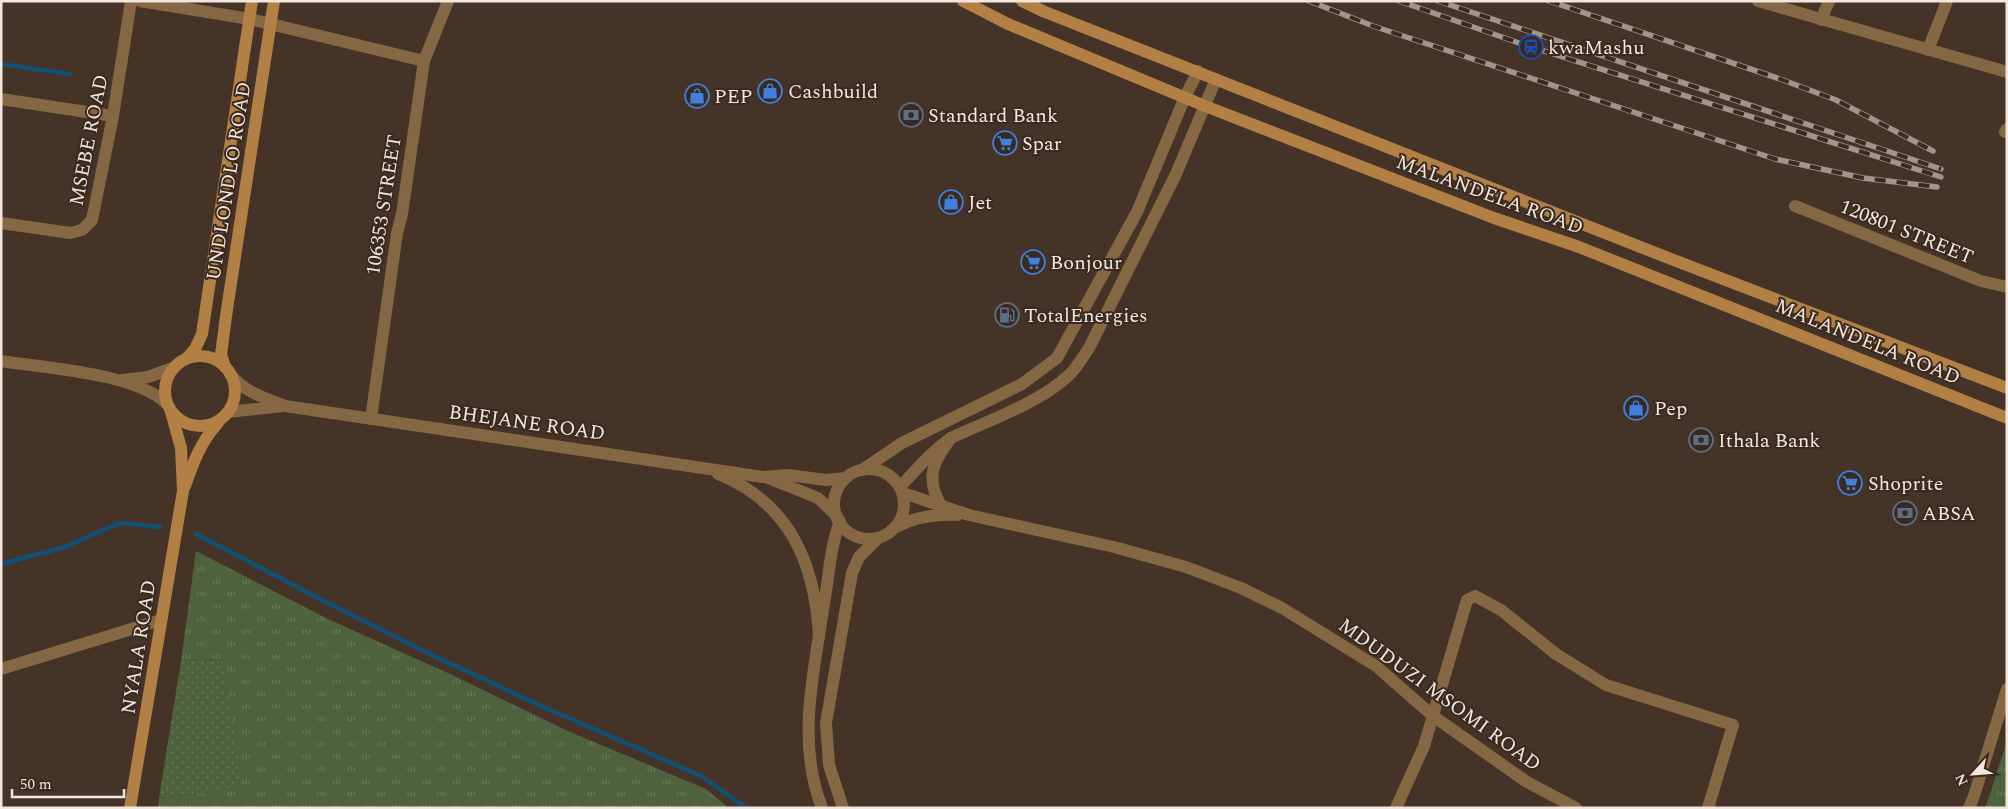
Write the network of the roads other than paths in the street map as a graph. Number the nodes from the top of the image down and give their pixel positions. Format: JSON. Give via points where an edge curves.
{"nodes":[{"id":1,"x":131,"y":1,"type":"edge"},
{"id":2,"x":140,"y":1,"type":"edge"},
{"id":3,"x":252,"y":1,"type":"edge"},
{"id":4,"x":274,"y":1,"type":"edge"},
{"id":5,"x":448,"y":1,"type":"edge"},
{"id":6,"x":963,"y":1,"type":"edge"},
{"id":7,"x":1022,"y":1,"type":"edge"},
{"id":8,"x":1758,"y":1,"type":"edge"},
{"id":9,"x":1829,"y":1,"type":"edge"},
{"id":10,"x":1947,"y":1,"type":"edge"},
{"id":11,"x":250,"y":19,"type":"junction"},
{"id":12,"x":1822,"y":20,"type":"junction"},
{"id":13,"x":271,"y":24,"type":"junction"},
{"id":14,"x":1928,"y":50,"type":"junction"},
{"id":15,"x":424,"y":61,"type":"junction"},
{"id":16,"x":1198,"y":72,"type":"junction"},
{"id":17,"x":2007,"y":72,"type":"edge"},
{"id":18,"x":1216,"y":79,"type":"junction"},
{"id":19,"x":1184,"y":97,"type":"junction"},
{"id":20,"x":1,"y":99,"type":"edge"},
{"id":21,"x":1206,"y":106,"type":"junction"},
{"id":22,"x":113,"y":116,"type":"junction"},
{"id":23,"x":1795,"y":206,"type":"dead end"},
{"id":24,"x":1,"y":223,"type":"edge"},
{"id":25,"x":1095,"y":287,"type":"junction"},
{"id":26,"x":2007,"y":287,"type":"edge"},
{"id":27,"x":1114,"y":296,"type":"junction"},
{"id":28,"x":186,"y":359,"type":"junction"},
{"id":29,"x":1,"y":361,"type":"edge"},
{"id":30,"x":173,"y":368,"type":"junction"},
{"id":31,"x":227,"y":370,"type":"junction"},
{"id":32,"x":122,"y":380,"type":"junction"},
{"id":33,"x":2007,"y":388,"type":"edge"},
{"id":34,"x":999,"y":395,"type":"junction"},
{"id":35,"x":285,"y":406,"type":"junction"},
{"id":36,"x":169,"y":408,"type":"junction"},
{"id":37,"x":1006,"y":412,"type":"junction"},
{"id":38,"x":225,"y":415,"type":"junction"},
{"id":39,"x":2007,"y":418,"type":"edge"},
{"id":40,"x":371,"y":419,"type":"junction"},
{"id":41,"x":951,"y":438,"type":"junction"},
{"id":42,"x":696,"y":466,"type":"junction"},
{"id":43,"x":862,"y":470,"type":"junction"},
{"id":44,"x":763,"y":476,"type":"junction"},
{"id":45,"x":846,"y":478,"type":"junction"},
{"id":46,"x":901,"y":490,"type":"junction"},
{"id":47,"x":183,"y":493,"type":"junction"},
{"id":48,"x":942,"y":506,"type":"junction"},
{"id":49,"x":969,"y":515,"type":"junction"},
{"id":50,"x":839,"y":519,"type":"junction"},
{"id":51,"x":895,"y":528,"type":"junction"},
{"id":52,"x":878,"y":538,"type":"junction"},
{"id":53,"x":161,"y":620,"type":"junction"},
{"id":54,"x":819,"y":636,"type":"junction"},
{"id":55,"x":1,"y":669,"type":"edge"},
{"id":56,"x":2007,"y":689,"type":"edge"},
{"id":57,"x":1433,"y":716,"type":"junction"},
{"id":58,"x":130,"y":808,"type":"edge"},
{"id":59,"x":822,"y":808,"type":"edge"},
{"id":60,"x":843,"y":808,"type":"edge"},
{"id":61,"x":1396,"y":808,"type":"edge"},
{"id":62,"x":1576,"y":808,"type":"edge"},
{"id":63,"x":1708,"y":808,"type":"edge"},
{"id":64,"x":1968,"y":808,"type":"edge"}],
"edges":[{"from":1,"to":22,"type":"street","name":"MSEBE ROAD"},
{"from":2,"to":11,"type":"street"},
{"from":3,"to":11,"type":"main road","name":"UNDLONDLO ROAD"},
{"from":4,"to":13,"type":"main road","name":"UNDLONDLO ROAD"},
{"from":5,"to":15,"type":"street","name":"106353 STREET"},
{"from":6,"to":19,"type":"main road","name":"MALANDELA ROAD","via":[[1016,27]]},
{"from":7,"to":16,"type":"main road","name":"MALANDELA ROAD"},
{"from":8,"to":12,"type":"street"},
{"from":9,"to":12,"type":"street"},
{"from":10,"to":14,"type":"street"},
{"from":11,"to":13,"type":"street"},
{"from":11,"to":28,"type":"main road","name":"UNDLONDLO ROAD","via":[[202,334]]},
{"from":12,"to":14,"type":"street"},
{"from":13,"to":15,"type":"street"},
{"from":13,"to":31,"type":"main road","name":"UNDLONDLO ROAD","via":[[223,339],[221,355]]},
{"from":14,"to":17,"type":"street"},
{"from":15,"to":40,"type":"street","name":"106353 STREET"},
{"from":16,"to":18,"type":"main road","name":"MALANDELA ROAD"},
{"from":16,"to":19,"type":"street"},
{"from":18,"to":21,"type":"street"},
{"from":18,"to":33,"type":"main road","name":"MALANDELA ROAD","via":[[1671,260]]},
{"from":19,"to":21,"type":"main road","name":"MALANDELA ROAD"},
{"from":19,"to":25,"type":"street","via":[[1137,212]]},
{"from":20,"to":22,"type":"street"},
{"from":21,"to":27,"type":"street","via":[[1176,174]]},
{"from":21,"to":39,"type":"main road","name":"MALANDELA ROAD","via":[[1616,262]]},
{"from":22,"to":24,"type":"street","name":"MSEBE ROAD","via":[[92,220],[88,225],[70,233]]},
{"from":23,"to":26,"type":"street","name":"120801 STREET","via":[[1981,281]]},
{"from":25,"to":27,"type":"street"},
{"from":25,"to":34,"type":"street","via":[[1057,358],[1036,375]]},
{"from":27,"to":37,"type":"street","via":[[1089,348],[1068,376],[1044,393]]},
{"from":28,"to":30,"type":"main road"},
{"from":28,"to":31,"type":"main road","via":[[211,358]]},
{"from":29,"to":32,"type":"street"},
{"from":30,"to":32,"type":"street","via":[[148,377]]},
{"from":30,"to":36,"type":"main road","via":[[166,382],[165,397]]},
{"from":31,"to":35,"type":"street","name":"BHEJANE ROAD","via":[[240,385]]},
{"from":31,"to":38,"type":"main road","via":[[235,393]]},
{"from":32,"to":36,"type":"street","via":[[156,395]]},
{"from":34,"to":37,"type":"street"},
{"from":34,"to":43,"type":"street","via":[[902,442]]},
{"from":35,"to":38,"type":"street","name":"BHEJANE ROAD"},
{"from":35,"to":40,"type":"street","name":"BHEJANE ROAD"},
{"from":36,"to":38,"type":"main road","via":[[186,424],[195,426],[205,426]]},
{"from":36,"to":47,"type":"main road","name":"NYALA ROAD","via":[[181,448]]},
{"from":37,"to":41,"type":"street"},
{"from":38,"to":47,"type":"main road","name":"NYALA ROAD","via":[[202,444]]},
{"from":40,"to":42,"type":"street","name":"BHEJANE ROAD"},
{"from":41,"to":46,"type":"street","via":[[931,453]]},
{"from":41,"to":48,"type":"street","via":[[932,472],[935,494]]},
{"from":42,"to":44,"type":"street","name":"BHEJANE ROAD"},
{"from":42,"to":54,"type":"street","via":[[734,482],[774,509],[784,520],[804,560],[815,592]]},
{"from":43,"to":45,"type":"street"},
{"from":43,"to":46,"type":"street","via":[[884,472],[896,481]]},
{"from":44,"to":45,"type":"street","name":"BHEJANE ROAD"},
{"from":44,"to":50,"type":"street","name":"BHEJANE ROAD","via":[[818,498]]},
{"from":45,"to":50,"type":"street","via":[[840,484],[835,499],[834,507]]},
{"from":46,"to":48,"type":"street","name":"MDUDUZI MSOMI ROAD"},
{"from":46,"to":51,"type":"street","via":[[904,508]]},
{"from":47,"to":53,"type":"main road","name":"NYALA ROAD"},
{"from":48,"to":49,"type":"street","name":"MDUDUZI MSOMI ROAD"},
{"from":49,"to":51,"type":"street","name":"MDUDUZI MSOMI ROAD","via":[[932,516]]},
{"from":49,"to":57,"type":"street","name":"MDUDUZI MSOMI ROAD","via":[[1114,547],[1186,567],[1241,588],[1282,608],[1376,666]]},
{"from":50,"to":52,"type":"street","via":[[845,529],[856,537]]},
{"from":50,"to":54,"type":"street"},
{"from":51,"to":52,"type":"street"},
{"from":52,"to":60,"type":"street","via":[[859,558],[852,573],[826,723],[829,765]]},
{"from":53,"to":55,"type":"street"},
{"from":53,"to":58,"type":"main road","name":"NYALA ROAD"},
{"from":54,"to":59,"type":"street","via":[[808,733],[812,774]]},
{"from":56,"to":64,"type":"street"},
{"from":57,"to":61,"type":"street","via":[[1424,746]]},
{"from":57,"to":62,"type":"street","name":"MDUDUZI MSOMI ROAD","via":[[1527,782]]},
{"from":57,"to":63,"type":"street","via":[[1467,600],[1479,596],[1556,654],[1606,685],[1733,725]]}]}
